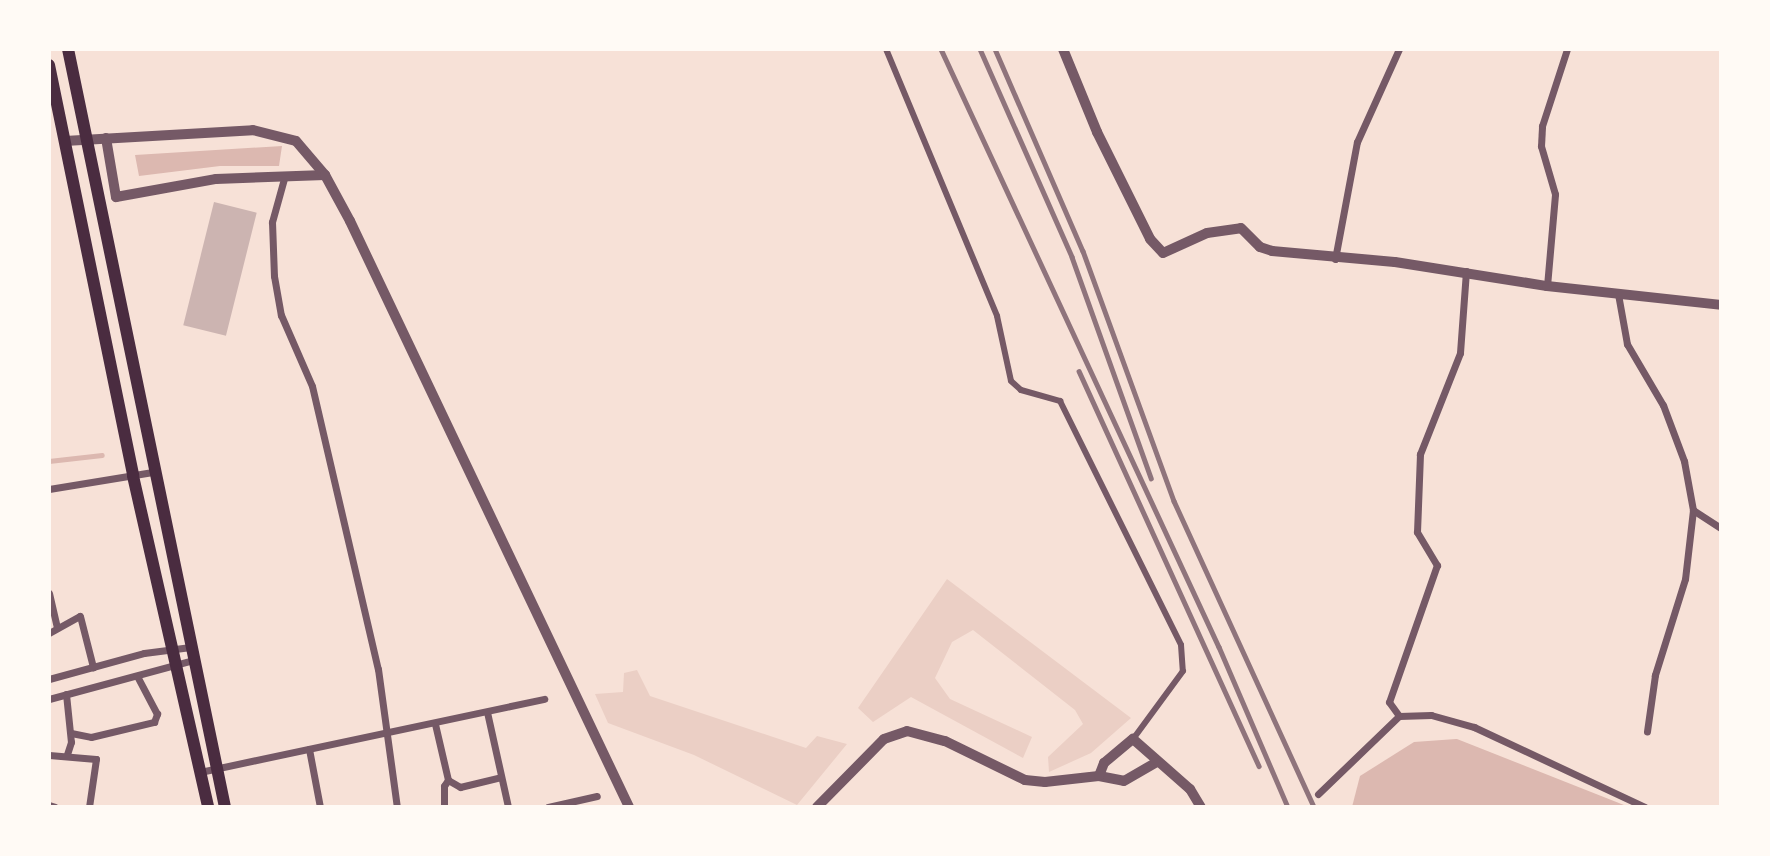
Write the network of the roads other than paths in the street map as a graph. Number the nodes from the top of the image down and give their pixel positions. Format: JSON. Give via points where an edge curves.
{"nodes":[{"id":1,"x":68,"y":49,"type":"edge"},
{"id":2,"x":887,"y":49,"type":"edge"},
{"id":3,"x":1063,"y":49,"type":"edge"},
{"id":4,"x":1399,"y":49,"type":"edge"},
{"id":5,"x":1567,"y":49,"type":"edge"},
{"id":6,"x":49,"y":65,"type":"edge"},
{"id":7,"x":85,"y":138,"type":"junction"},
{"id":8,"x":106,"y":138,"type":"junction"},
{"id":9,"x":65,"y":141,"type":"junction"},
{"id":10,"x":285,"y":174,"type":"junction"},
{"id":11,"x":325,"y":175,"type":"junction"},
{"id":12,"x":116,"y":197,"type":"junction"},
{"id":13,"x":103,"y":220,"type":"junction"},
{"id":14,"x":1335,"y":259,"type":"junction"},
{"id":15,"x":1466,"y":271,"type":"junction"},
{"id":16,"x":1547,"y":286,"type":"junction"},
{"id":17,"x":1618,"y":294,"type":"junction"},
{"id":18,"x":1721,"y":305,"type":"edge"},
{"id":19,"x":153,"y":472,"type":"junction"},
{"id":20,"x":133,"y":476,"type":"junction"},
{"id":21,"x":49,"y":489,"type":"edge"},
{"id":22,"x":1693,"y":510,"type":"junction"},
{"id":23,"x":1721,"y":528,"type":"edge"},
{"id":24,"x":49,"y":593,"type":"edge"},
{"id":25,"x":57,"y":627,"type":"junction"},
{"id":26,"x":49,"y":633,"type":"edge"},
{"id":27,"x":172,"y":649,"type":"junction"},
{"id":28,"x":193,"y":654,"type":"junction"},
{"id":29,"x":176,"y":665,"type":"junction"},
{"id":30,"x":93,"y":667,"type":"junction"},
{"id":31,"x":137,"y":676,"type":"junction"},
{"id":32,"x":49,"y":679,"type":"edge"},
{"id":33,"x":66,"y":694,"type":"junction"},
{"id":34,"x":49,"y":699,"type":"edge"},
{"id":35,"x":544,"y":699,"type":"dead end"},
{"id":36,"x":487,"y":712,"type":"junction"},
{"id":37,"x":1399,"y":716,"type":"junction"},
{"id":38,"x":435,"y":724,"type":"junction"},
{"id":39,"x":1647,"y":731,"type":"dead end"},
{"id":40,"x":71,"y":733,"type":"junction"},
{"id":41,"x":384,"y":735,"type":"junction"},
{"id":42,"x":1133,"y":739,"type":"junction"},
{"id":43,"x":309,"y":749,"type":"junction"},
{"id":44,"x":67,"y":754,"type":"junction"},
{"id":45,"x":49,"y":756,"type":"edge"},
{"id":46,"x":1158,"y":761,"type":"junction"},
{"id":47,"x":219,"y":768,"type":"junction"},
{"id":48,"x":200,"y":772,"type":"junction"},
{"id":49,"x":1099,"y":776,"type":"junction"},
{"id":50,"x":501,"y":777,"type":"junction"},
{"id":51,"x":448,"y":780,"type":"junction"},
{"id":52,"x":1318,"y":794,"type":"dead end"},
{"id":53,"x":597,"y":796,"type":"dead end"},
{"id":54,"x":49,"y":805,"type":"edge"},
{"id":55,"x":222,"y":806,"type":"edge"},
{"id":56,"x":55,"y":807,"type":"edge"},
{"id":57,"x":89,"y":807,"type":"edge"},
{"id":58,"x":208,"y":807,"type":"edge"},
{"id":59,"x":320,"y":807,"type":"edge"},
{"id":60,"x":397,"y":807,"type":"edge"},
{"id":61,"x":444,"y":807,"type":"edge"},
{"id":62,"x":508,"y":807,"type":"edge"},
{"id":63,"x":548,"y":807,"type":"edge"},
{"id":64,"x":629,"y":807,"type":"edge"},
{"id":65,"x":817,"y":807,"type":"edge"},
{"id":66,"x":1201,"y":807,"type":"edge"},
{"id":67,"x":1645,"y":807,"type":"edge"}],
"edges":[{"from":1,"to":7,"type":"main road"},
{"from":2,"to":42,"type":"street","via":[[997,316],[1011,381],[1021,390],[1060,401],[1181,645],[1183,671]]},
{"from":3,"to":14,"type":"street","via":[[1097,132],[1150,239],[1163,253],[1207,233],[1241,228],[1272,251]]},
{"from":4,"to":14,"type":"street","via":[[1356,142]]},
{"from":5,"to":16,"type":"street","via":[[1542,126],[1541,146],[1555,194]]},
{"from":6,"to":9,"type":"main road"},
{"from":7,"to":8,"type":"street"},
{"from":7,"to":9,"type":"street"},
{"from":7,"to":13,"type":"main road"},
{"from":8,"to":11,"type":"street","via":[[253,130],[273,133],[296,141]]},
{"from":8,"to":12,"type":"street"},
{"from":9,"to":20,"type":"main road"},
{"from":10,"to":11,"type":"street"},
{"from":10,"to":12,"type":"street","via":[[216,179]]},
{"from":10,"to":41,"type":"street","via":[[272,222],[274,276],[281,315],[312,386],[377,668]]},
{"from":11,"to":64,"type":"street"},
{"from":12,"to":13,"type":"street"},
{"from":13,"to":19,"type":"main road"},
{"from":14,"to":15,"type":"street"},
{"from":15,"to":16,"type":"street"},
{"from":15,"to":37,"type":"street","via":[[1460,353],[1420,454],[1417,532],[1437,565],[1390,693],[1392,710]]},
{"from":16,"to":17,"type":"street"},
{"from":17,"to":18,"type":"street"},
{"from":17,"to":22,"type":"street","via":[[1627,344],[1663,405],[1684,461]]},
{"from":19,"to":20,"type":"street"},
{"from":19,"to":28,"type":"main road"},
{"from":20,"to":21,"type":"street"},
{"from":20,"to":27,"type":"main road"},
{"from":22,"to":23,"type":"street"},
{"from":22,"to":39,"type":"street","via":[[1685,579],[1655,675]]},
{"from":24,"to":25,"type":"street"},
{"from":25,"to":26,"type":"street"},
{"from":25,"to":30,"type":"street","via":[[80,617],[84,621]]},
{"from":27,"to":28,"type":"street"},
{"from":27,"to":29,"type":"main road"},
{"from":27,"to":30,"type":"street"},
{"from":28,"to":29,"type":"street"},
{"from":28,"to":47,"type":"main road"},
{"from":29,"to":31,"type":"street"},
{"from":29,"to":48,"type":"main road"},
{"from":30,"to":32,"type":"street"},
{"from":31,"to":33,"type":"street"},
{"from":31,"to":40,"type":"street","via":[[157,714],[154,722],[91,737]]},
{"from":33,"to":34,"type":"street"},
{"from":33,"to":40,"type":"street"},
{"from":35,"to":36,"type":"street"},
{"from":36,"to":38,"type":"street"},
{"from":36,"to":50,"type":"street"},
{"from":37,"to":52,"type":"street"},
{"from":37,"to":67,"type":"street","via":[[1453,718]]},
{"from":38,"to":41,"type":"street"},
{"from":38,"to":51,"type":"street"},
{"from":40,"to":44,"type":"street"},
{"from":41,"to":43,"type":"street"},
{"from":41,"to":60,"type":"street"},
{"from":42,"to":46,"type":"street"},
{"from":42,"to":49,"type":"street","via":[[1104,763]]},
{"from":43,"to":47,"type":"street"},
{"from":43,"to":59,"type":"street"},
{"from":44,"to":45,"type":"street"},
{"from":44,"to":57,"type":"street","via":[[97,763]]},
{"from":46,"to":49,"type":"street","via":[[1124,781]]},
{"from":46,"to":66,"type":"street","via":[[1190,789]]},
{"from":47,"to":48,"type":"street"},
{"from":47,"to":55,"type":"main road"},
{"from":48,"to":58,"type":"main road"},
{"from":49,"to":65,"type":"street","via":[[1062,783],[1025,780],[945,741],[907,731],[884,738]]},
{"from":50,"to":51,"type":"street","via":[[460,788]]},
{"from":50,"to":62,"type":"street"},
{"from":51,"to":61,"type":"street"},
{"from":53,"to":63,"type":"street"},
{"from":54,"to":56,"type":"street"}]}
